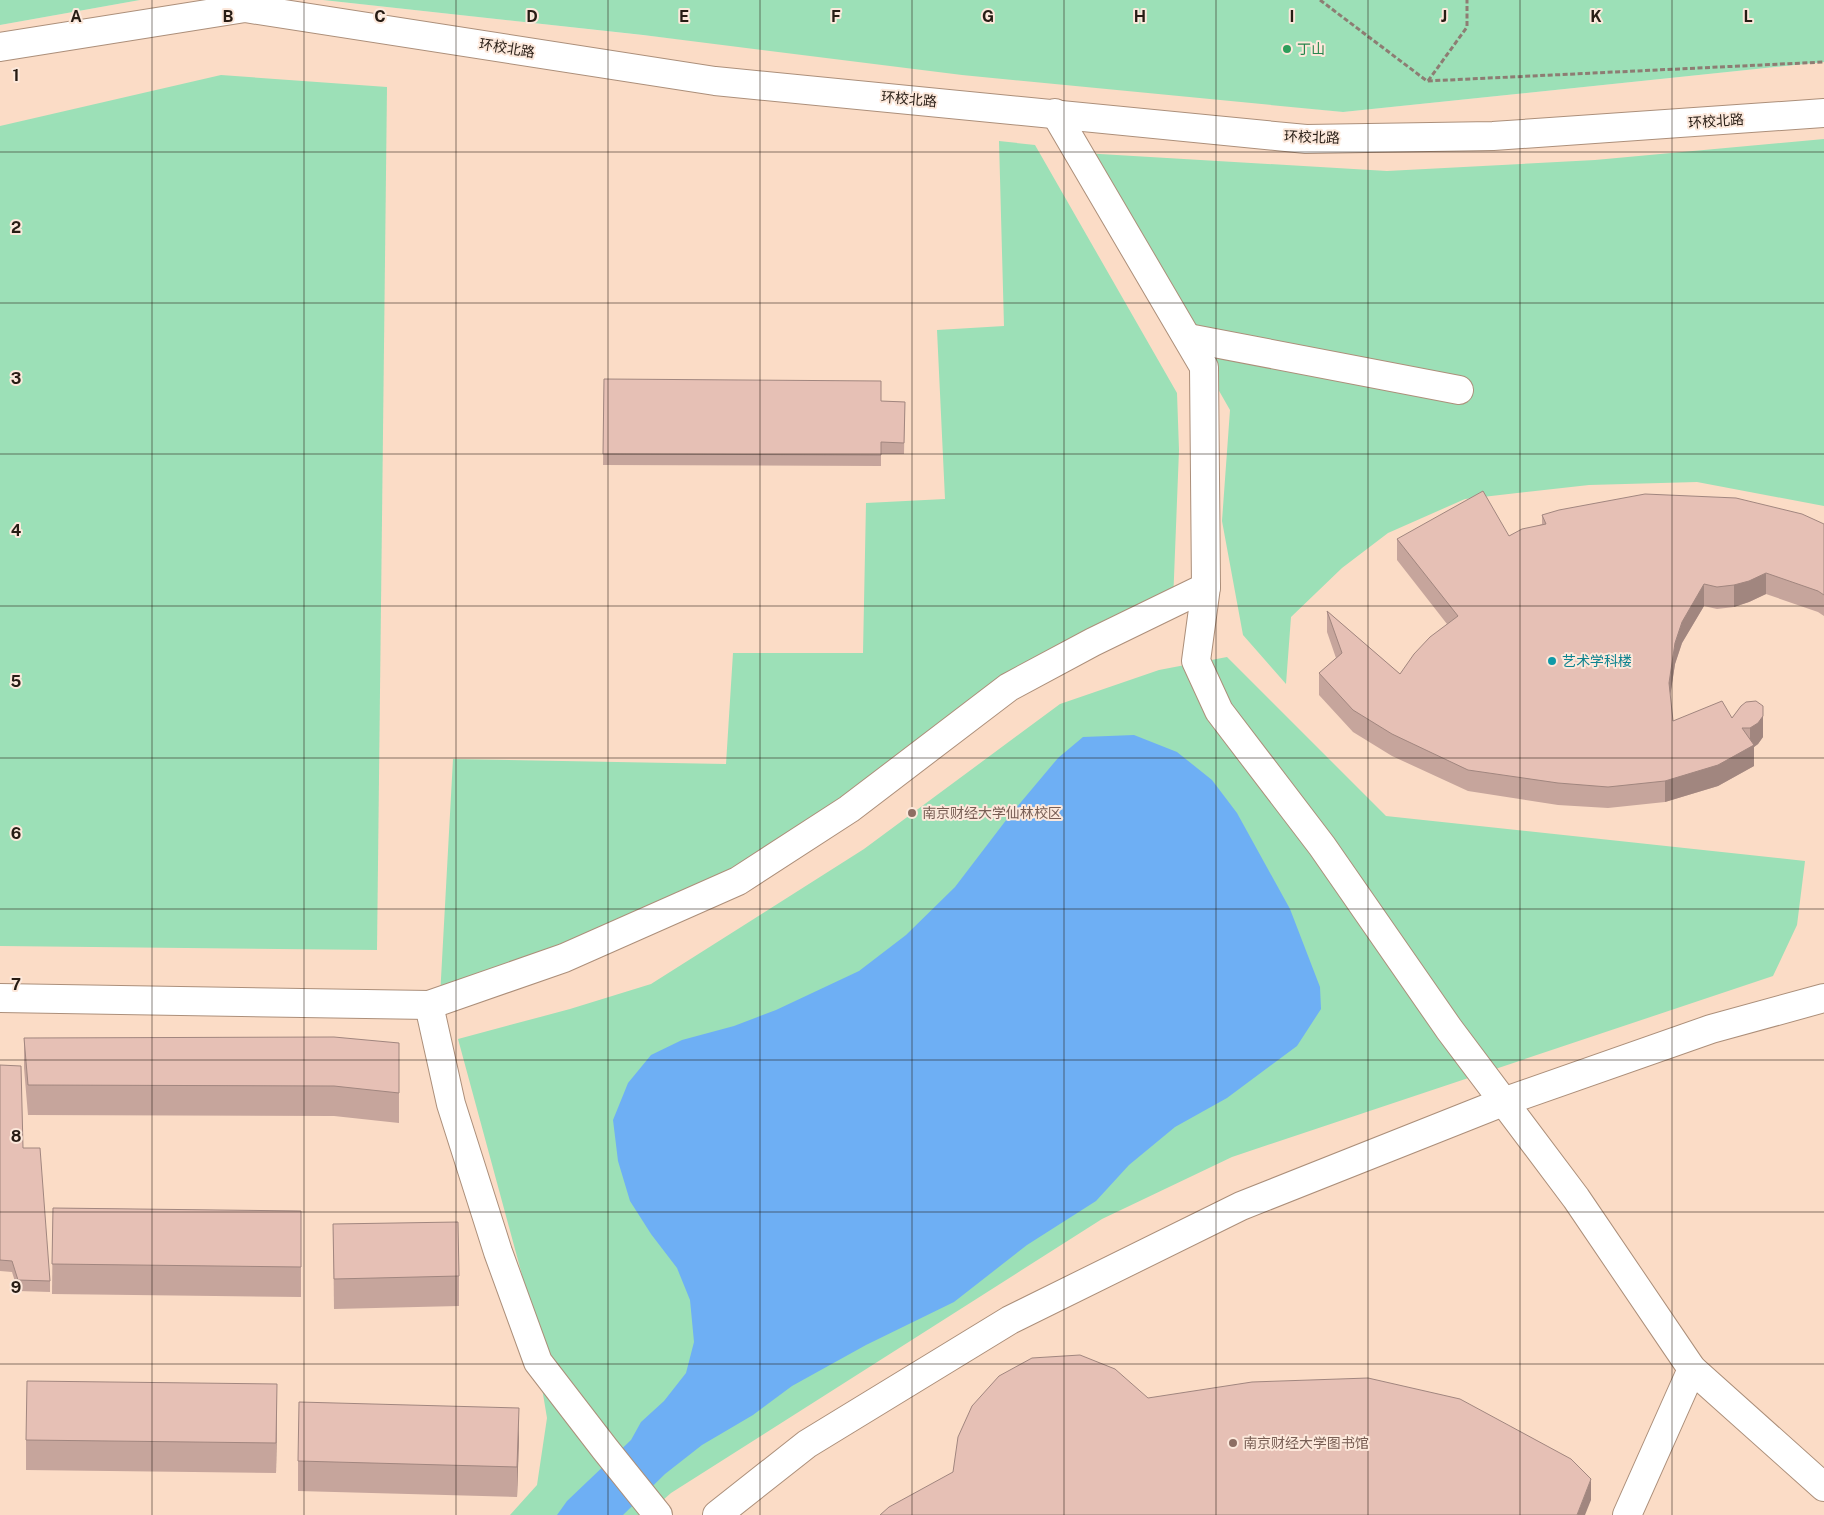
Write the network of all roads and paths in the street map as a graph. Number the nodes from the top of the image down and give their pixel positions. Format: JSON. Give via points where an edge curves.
{"nodes":[{"id":1,"x":1320,"y":0,"type":"edge"},
{"id":2,"x":1467,"y":0,"type":"edge"},
{"id":3,"x":0,"y":47,"type":"edge"},
{"id":4,"x":1824,"y":62,"type":"edge"},
{"id":5,"x":1428,"y":81,"type":"junction"},
{"id":6,"x":1056,"y":113,"type":"junction"},
{"id":7,"x":1824,"y":113,"type":"edge"},
{"id":8,"x":1188,"y":338,"type":"junction"},
{"id":9,"x":1459,"y":390,"type":"dead end"},
{"id":10,"x":1206,"y":587,"type":"junction"},
{"id":11,"x":0,"y":998,"type":"edge"},
{"id":12,"x":1824,"y":998,"type":"edge"},
{"id":13,"x":429,"y":1005,"type":"junction"},
{"id":14,"x":1503,"y":1102,"type":"junction"},
{"id":15,"x":1692,"y":1369,"type":"junction"},
{"id":16,"x":1824,"y":1487,"type":"edge"},
{"id":17,"x":653,"y":1509,"type":"edge"},
{"id":18,"x":717,"y":1515,"type":"edge"},
{"id":19,"x":1627,"y":1515,"type":"edge"}],
"edges":[{"from":1,"to":5,"type":"path"},
{"from":2,"to":5,"type":"path","via":[[1467,27]]},
{"from":3,"to":6,"type":"street","name":"环校北路","via":[[245,8],[715,80]]},
{"from":4,"to":5,"type":"path"},
{"from":6,"to":7,"type":"street","name":"环校北路","via":[[1306,139],[1493,136]]},
{"from":6,"to":8,"type":"street"},
{"from":8,"to":9,"type":"street"},
{"from":8,"to":10,"type":"street","via":[[1204,367]]},
{"from":10,"to":13,"type":"street","via":[[1009,686],[849,809],[738,881],[564,958]]},
{"from":10,"to":14,"type":"street","via":[[1196,661],[1219,711],[1322,846]]},
{"from":11,"to":13,"type":"street"},
{"from":12,"to":14,"type":"street","via":[[1711,1029]]},
{"from":13,"to":17,"type":"street","via":[[451,1104],[498,1252],[538,1362]]},
{"from":14,"to":15,"type":"street","via":[[1576,1198]]},
{"from":14,"to":18,"type":"street","via":[[1241,1206],[1010,1320],[807,1444]]},
{"from":15,"to":16,"type":"street"},
{"from":15,"to":19,"type":"street"}]}
